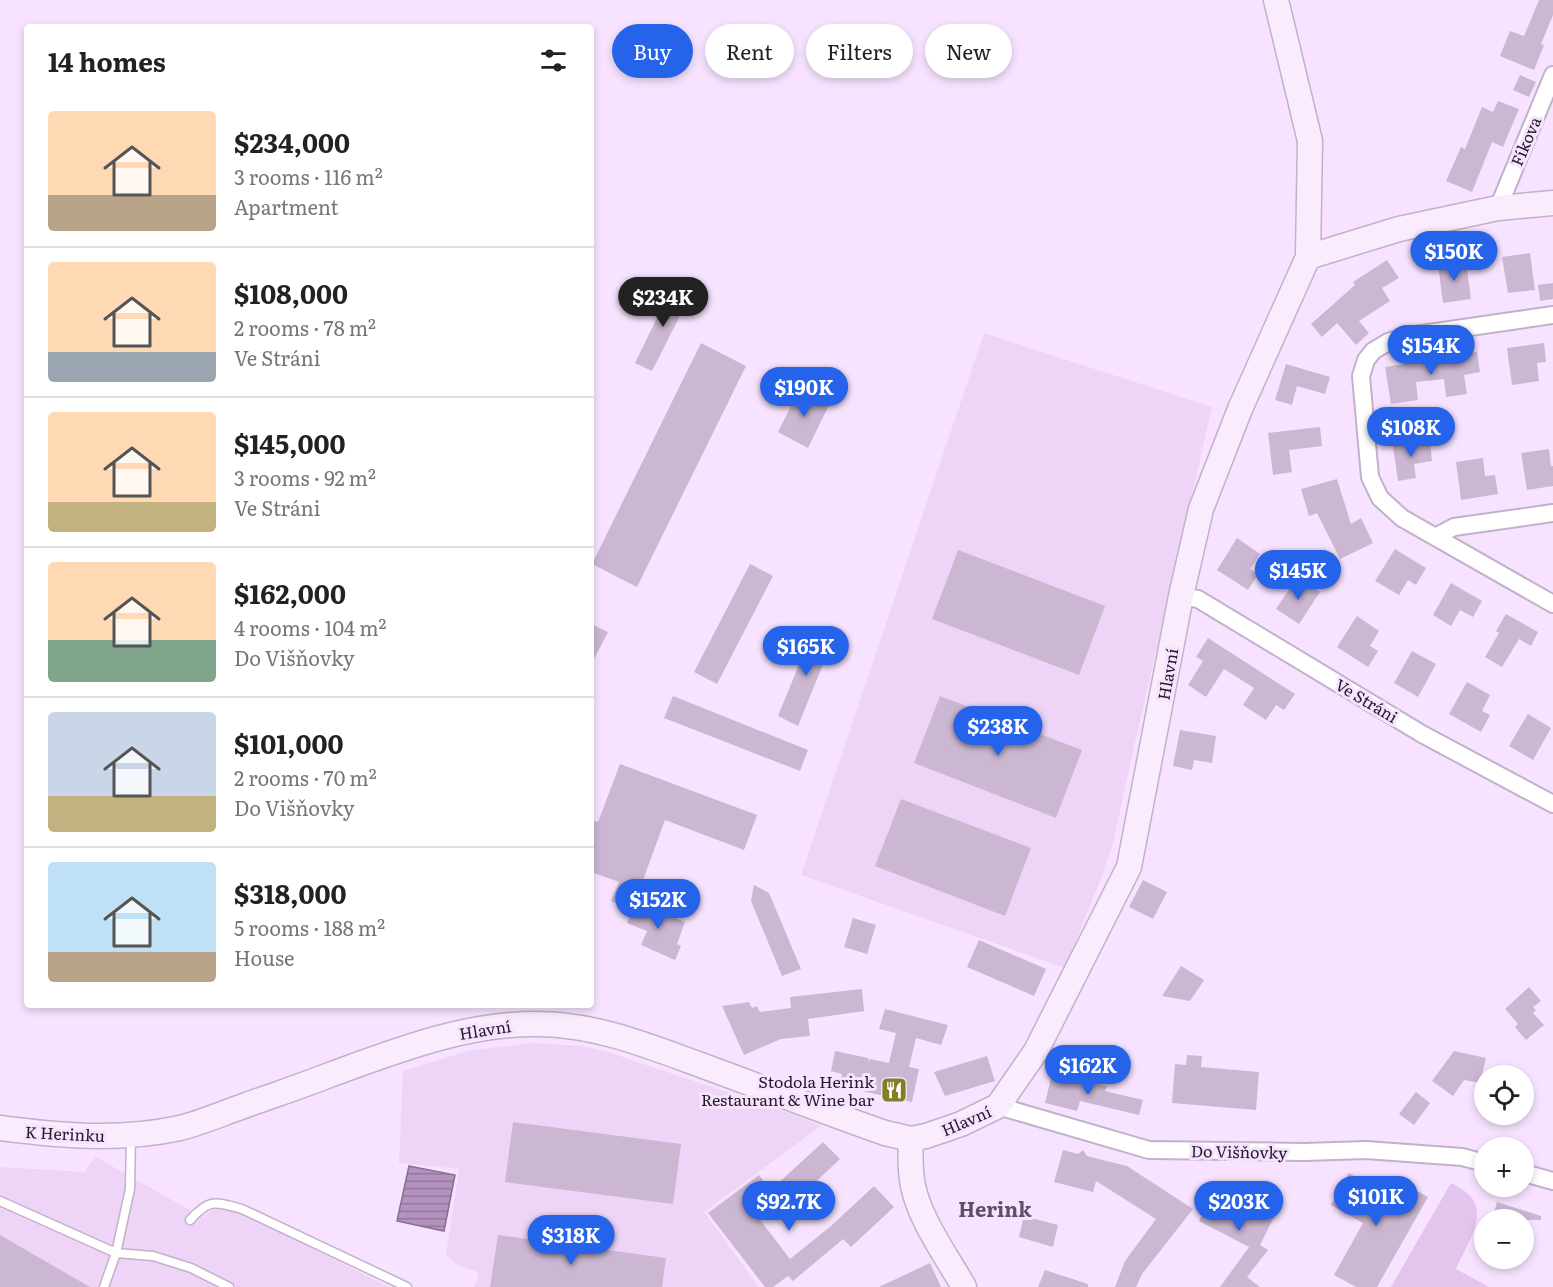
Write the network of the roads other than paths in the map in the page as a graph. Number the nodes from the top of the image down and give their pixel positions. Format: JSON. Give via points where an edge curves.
{"nodes":[{"id":1,"x":1276,"y":0,"type":"edge"},
{"id":2,"x":1553,"y":75,"type":"edge"},
{"id":3,"x":1549,"y":95,"type":"edge"},
{"id":4,"x":1553,"y":203,"type":"edge"},
{"id":5,"x":1498,"y":208,"type":"junction"},
{"id":6,"x":1308,"y":256,"type":"junction"},
{"id":7,"x":1553,"y":315,"type":"edge"},
{"id":8,"x":1553,"y":513,"type":"edge"},
{"id":9,"x":1435,"y":537,"type":"junction"},
{"id":10,"x":1181,"y":596,"type":"junction"},
{"id":11,"x":1553,"y":604,"type":"edge"},
{"id":12,"x":1553,"y":804,"type":"edge"},
{"id":13,"x":998,"y":1106,"type":"junction"},
{"id":14,"x":0,"y":1128,"type":"edge"},
{"id":15,"x":131,"y":1136,"type":"junction"},
{"id":16,"x":911,"y":1139,"type":"junction"},
{"id":17,"x":1474,"y":1160,"type":"edge"},
{"id":18,"x":1534,"y":1176,"type":"edge"},
{"id":19,"x":1553,"y":1181,"type":"edge"},
{"id":20,"x":0,"y":1201,"type":"edge"},
{"id":21,"x":190,"y":1220,"type":"dead end"},
{"id":22,"x":116,"y":1253,"type":"junction"},
{"id":23,"x":106,"y":1286,"type":"edge"},
{"id":24,"x":229,"y":1287,"type":"edge"},
{"id":25,"x":407,"y":1287,"type":"edge"},
{"id":26,"x":964,"y":1287,"type":"edge"}],
"edges":[{"from":1,"to":6,"type":"street","via":[[1310,141]]},
{"from":2,"to":3,"type":"street","name":"Fíkova"},
{"from":3,"to":5,"type":"street","name":"Fíkova"},
{"from":4,"to":5,"type":"street"},
{"from":5,"to":6,"type":"street","via":[[1399,229]]},
{"from":6,"to":10,"type":"street","name":"Hlavní","via":[[1240,409],[1201,509]]},
{"from":7,"to":9,"type":"street","via":[[1408,336],[1388,342],[1366,360],[1361,376],[1370,477],[1380,498],[1395,512]]},
{"from":8,"to":9,"type":"street","via":[[1454,527]]},
{"from":9,"to":11,"type":"street"},
{"from":10,"to":12,"type":"street","name":"Ve Stráni","via":[[1198,599],[1422,734]]},
{"from":10,"to":13,"type":"street","name":"Hlavní","via":[[1129,867],[1036,1052]]},
{"from":13,"to":16,"type":"street","name":"Hlavní","via":[[962,1124]]},
{"from":13,"to":17,"type":"street","name":"Do Višňovky","via":[[1149,1150],[1366,1150]]},
{"from":14,"to":15,"type":"street","name":"K Herinku","via":[[81,1136]]},
{"from":15,"to":16,"type":"street","name":"Hlavní","via":[[181,1128],[446,1036],[537,1023],[576,1026],[639,1042],[885,1134]]},
{"from":15,"to":22,"type":"lane","via":[[130,1190]]},
{"from":16,"to":26,"type":"street","via":[[910,1163],[918,1205]]},
{"from":18,"to":19,"type":"street"},
{"from":20,"to":22,"type":"lane"},
{"from":21,"to":25,"type":"lane","via":[[214,1202],[242,1209]]},
{"from":22,"to":23,"type":"lane"},
{"from":22,"to":24,"type":"lane","via":[[153,1256],[191,1268]]}]}
